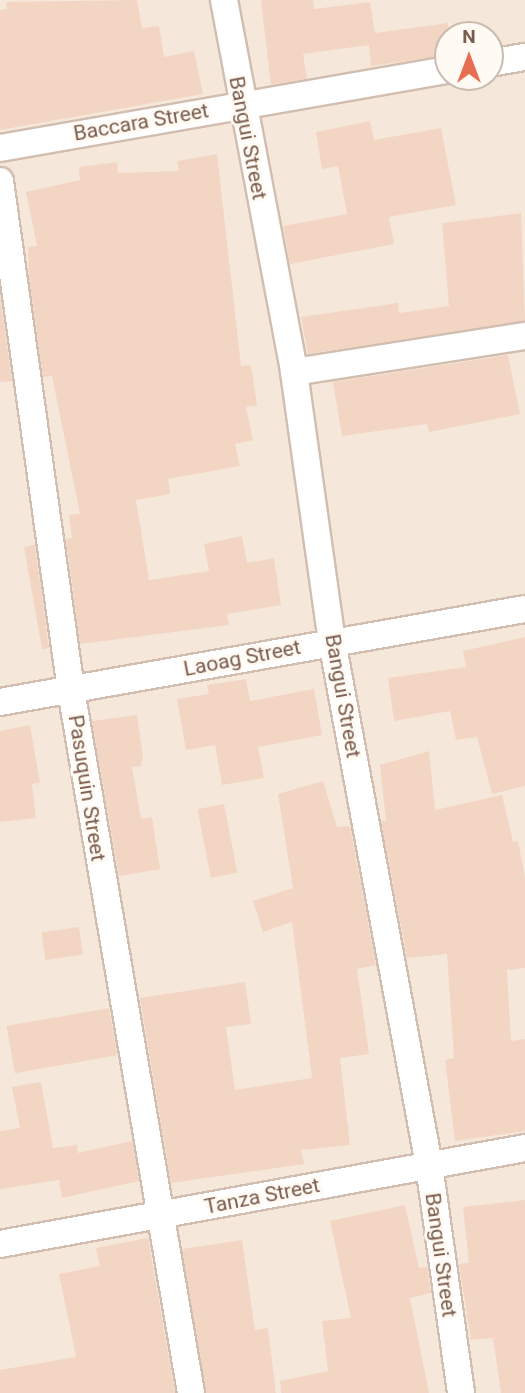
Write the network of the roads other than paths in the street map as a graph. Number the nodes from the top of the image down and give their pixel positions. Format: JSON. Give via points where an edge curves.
{"nodes":[{"id":1,"x":224,"y":0,"type":"edge"},
{"id":2,"x":525,"y":57,"type":"edge"},
{"id":3,"x":504,"y":61,"type":"edge"},
{"id":4,"x":434,"y":72,"type":"edge"},
{"id":5,"x":241,"y":104,"type":"junction"},
{"id":6,"x":0,"y":148,"type":"edge"},
{"id":7,"x":0,"y":181,"type":"edge"},
{"id":8,"x":525,"y":336,"type":"edge"},
{"id":9,"x":294,"y":372,"type":"junction"},
{"id":10,"x":525,"y":609,"type":"edge"},
{"id":11,"x":332,"y":641,"type":"junction"},
{"id":12,"x":71,"y":690,"type":"junction"},
{"id":13,"x":0,"y":702,"type":"edge"},
{"id":14,"x":525,"y":1148,"type":"edge"},
{"id":15,"x":429,"y":1165,"type":"junction"},
{"id":16,"x":158,"y":1215,"type":"junction"},
{"id":17,"x":0,"y":1244,"type":"edge"},
{"id":18,"x":191,"y":1393,"type":"edge"},
{"id":19,"x":461,"y":1393,"type":"edge"}],
"edges":[{"from":1,"to":5,"type":"street","name":"Bangui Street"},
{"from":2,"to":3,"type":"street"},
{"from":4,"to":5,"type":"street","name":"Baccara Street"},
{"from":5,"to":6,"type":"street","name":"Baccara Street"},
{"from":5,"to":9,"type":"street","name":"Bangui Street"},
{"from":7,"to":12,"type":"street","name":"Pasuquin Street"},
{"from":8,"to":9,"type":"street"},
{"from":9,"to":11,"type":"street","name":"Bangui Street"},
{"from":10,"to":11,"type":"street","name":"Laoag Street"},
{"from":11,"to":12,"type":"street","name":"Laoag Street"},
{"from":11,"to":15,"type":"street","name":"Bangui Street"},
{"from":12,"to":13,"type":"street","name":"Laoag Street"},
{"from":12,"to":16,"type":"street","name":"Pasuquin Street"},
{"from":14,"to":15,"type":"street","name":"Tanza Street"},
{"from":15,"to":16,"type":"street","name":"Tanza Street"},
{"from":15,"to":19,"type":"street","name":"Bangui Street"},
{"from":16,"to":17,"type":"street","name":"Tanza Street"},
{"from":16,"to":18,"type":"street","name":"Pasuquin Street"}]}
